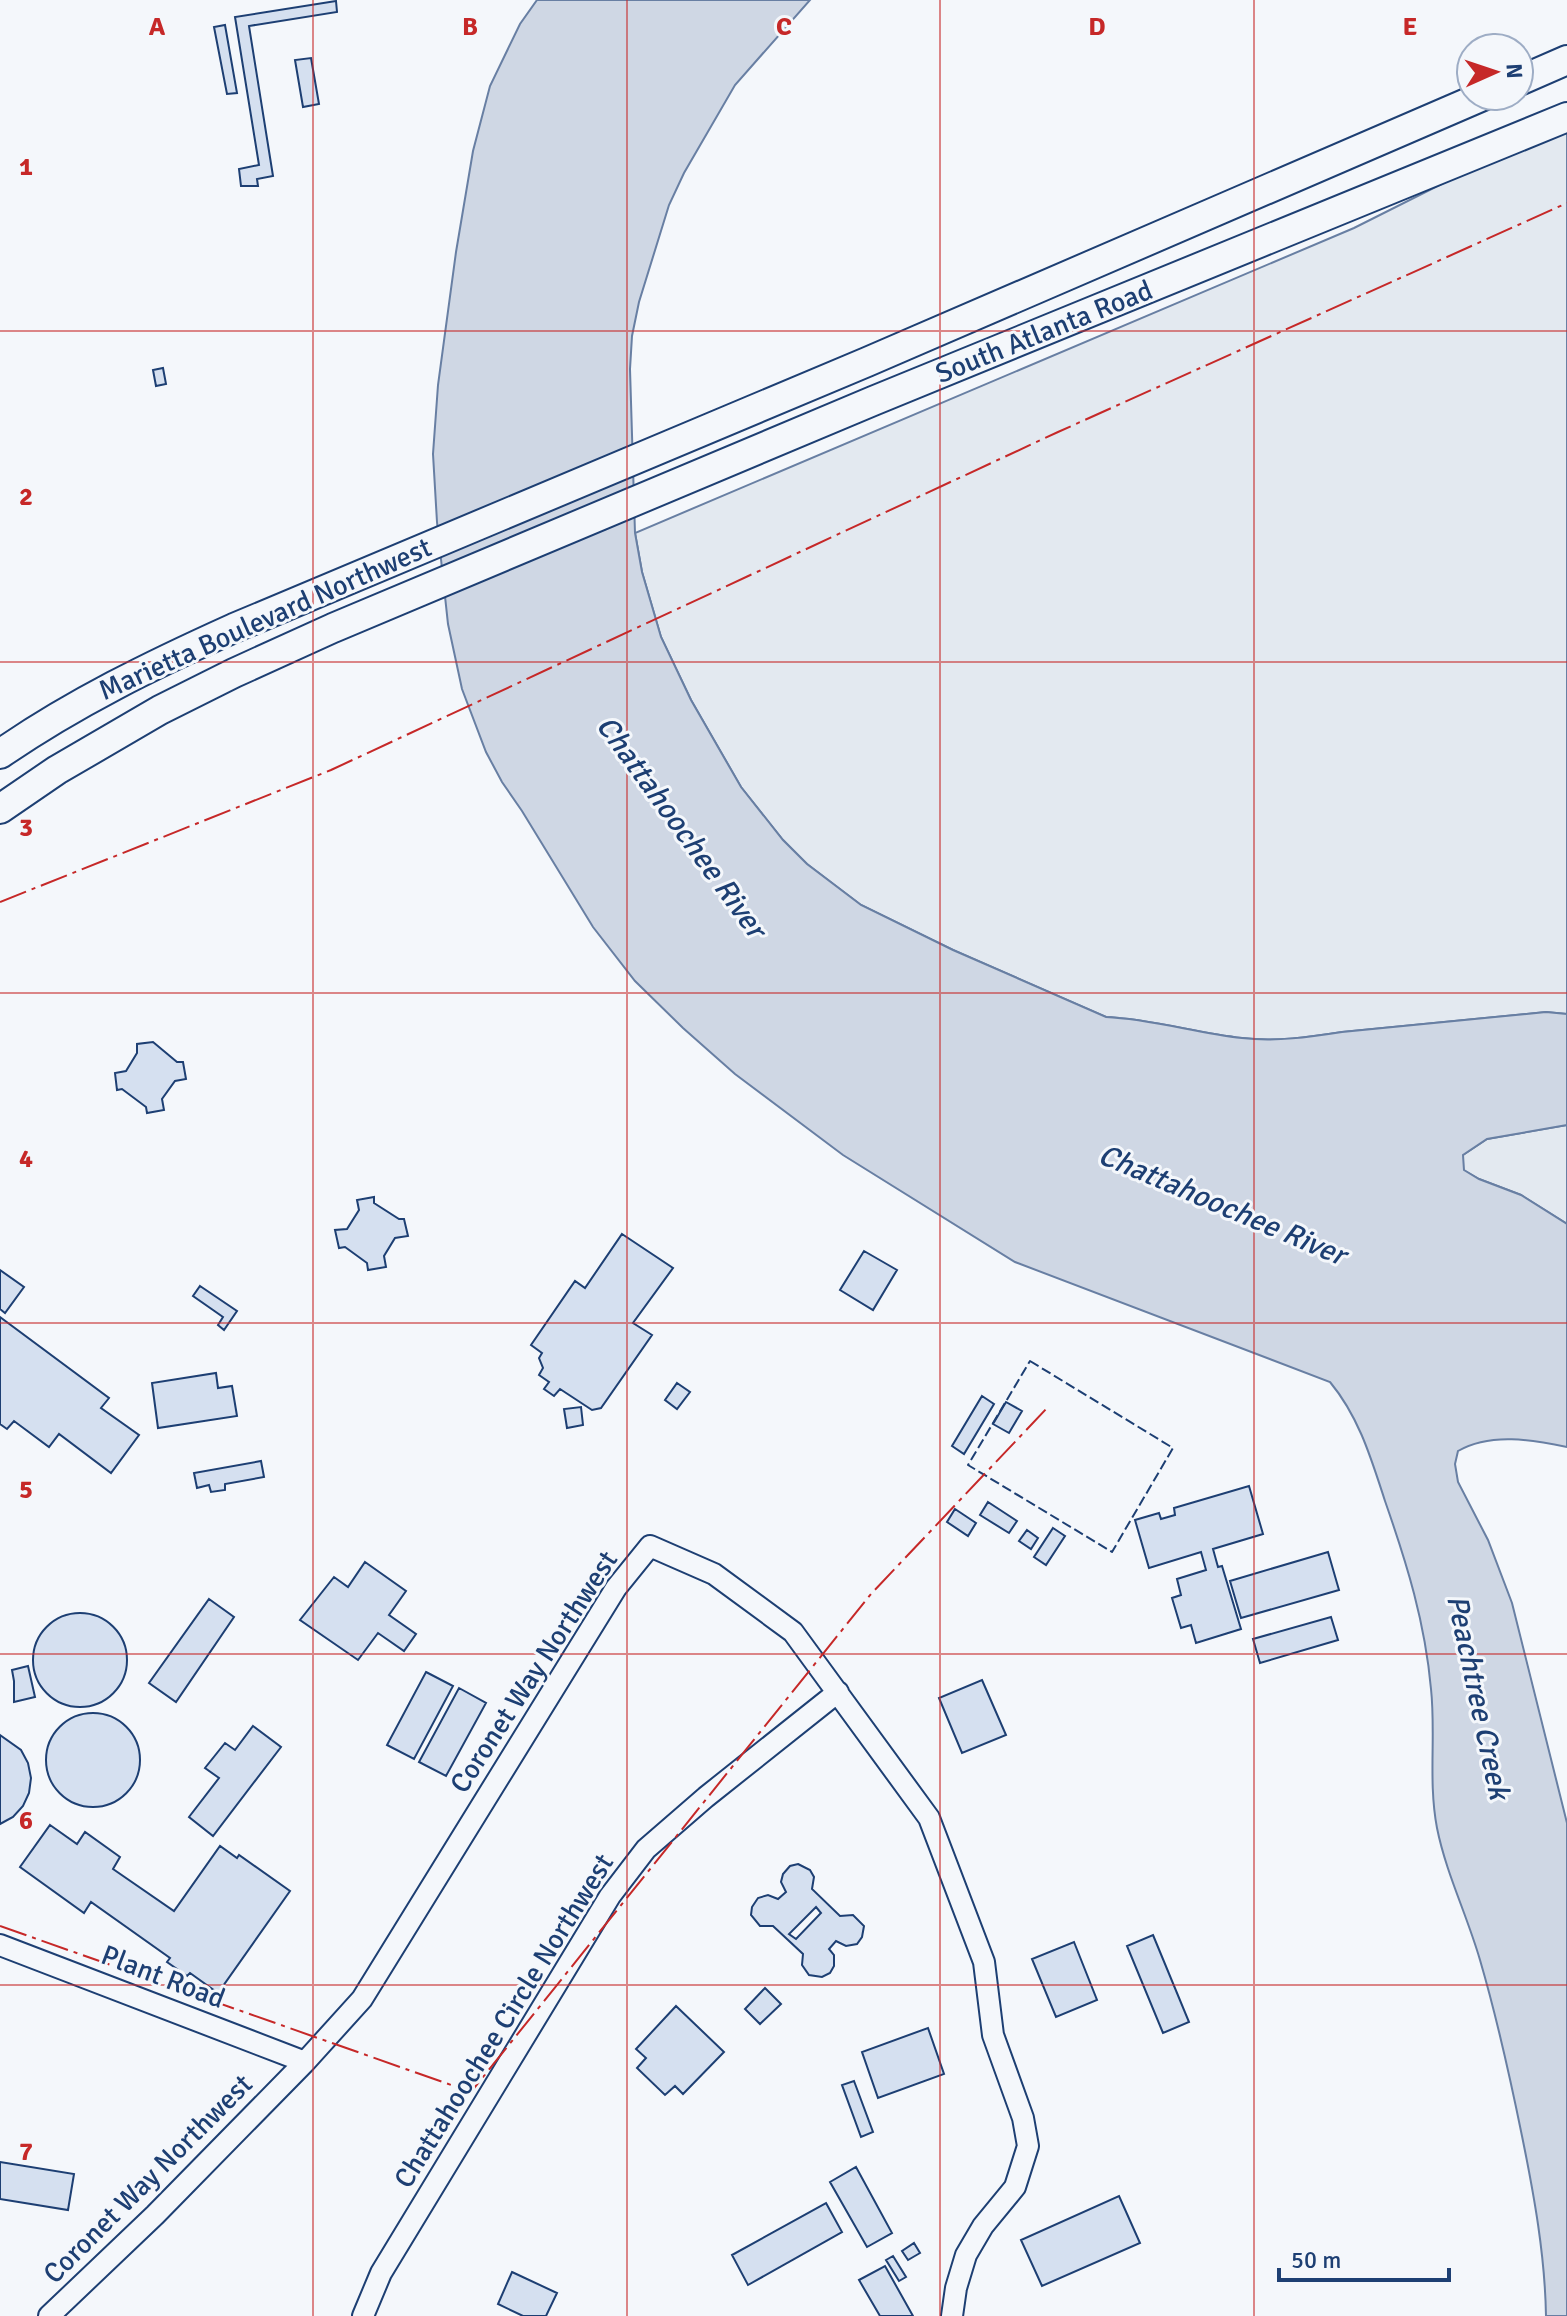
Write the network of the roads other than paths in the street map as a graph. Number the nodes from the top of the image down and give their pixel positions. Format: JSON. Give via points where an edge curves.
{"nodes":[{"id":1,"x":1567,"y":60,"type":"edge"},
{"id":2,"x":1535,"y":74,"type":"edge"},
{"id":3,"x":1455,"y":108,"type":"edge"},
{"id":4,"x":1567,"y":117,"type":"edge"},
{"id":5,"x":537,"y":499,"type":"joint"},
{"id":6,"x":522,"y":547,"type":"joint"},
{"id":7,"x":0,"y":754,"type":"edge"},
{"id":8,"x":0,"y":809,"type":"edge"},
{"id":9,"x":838,"y":1692,"type":"junction"},
{"id":10,"x":0,"y":1945,"type":"edge"},
{"id":11,"x":305,"y":2062,"type":"junction"},
{"id":12,"x":49,"y":2316,"type":"edge"},
{"id":13,"x":363,"y":2316,"type":"edge"},
{"id":14,"x":952,"y":2316,"type":"edge"}],
"edges":[{"from":1,"to":2,"type":"main road"},
{"from":3,"to":5,"type":"main road","name":"South Atlanta Road"},
{"from":4,"to":6,"type":"main road","name":"South Atlanta Road"},
{"from":5,"to":7,"type":"main road","name":"Marietta Boulevard Northwest","via":[[140,670]]},
{"from":6,"to":8,"type":"main road","name":"Marietta Boulevard Northwest","via":[[160,710]]},
{"from":9,"to":11,"type":"street","name":"Coronet Way Northwest","via":[[793,1632],[714,1574],[650,1546],[616,1588],[362,1999]]},
{"from":9,"to":13,"type":"street","name":"Chattahoochee Circle Northwest","via":[[646,1849],[610,1896],[381,2273]]},
{"from":9,"to":14,"type":"street","name":"Coronet Way Northwest","via":[[929,1818],[984,1962],[993,2035],[1023,2118],[1028,2146],[1023,2168],[966,2255]]},
{"from":10,"to":11,"type":"street","name":"Plant Road"},
{"from":11,"to":12,"type":"street","name":"Coronet Way Northwest"}]}
